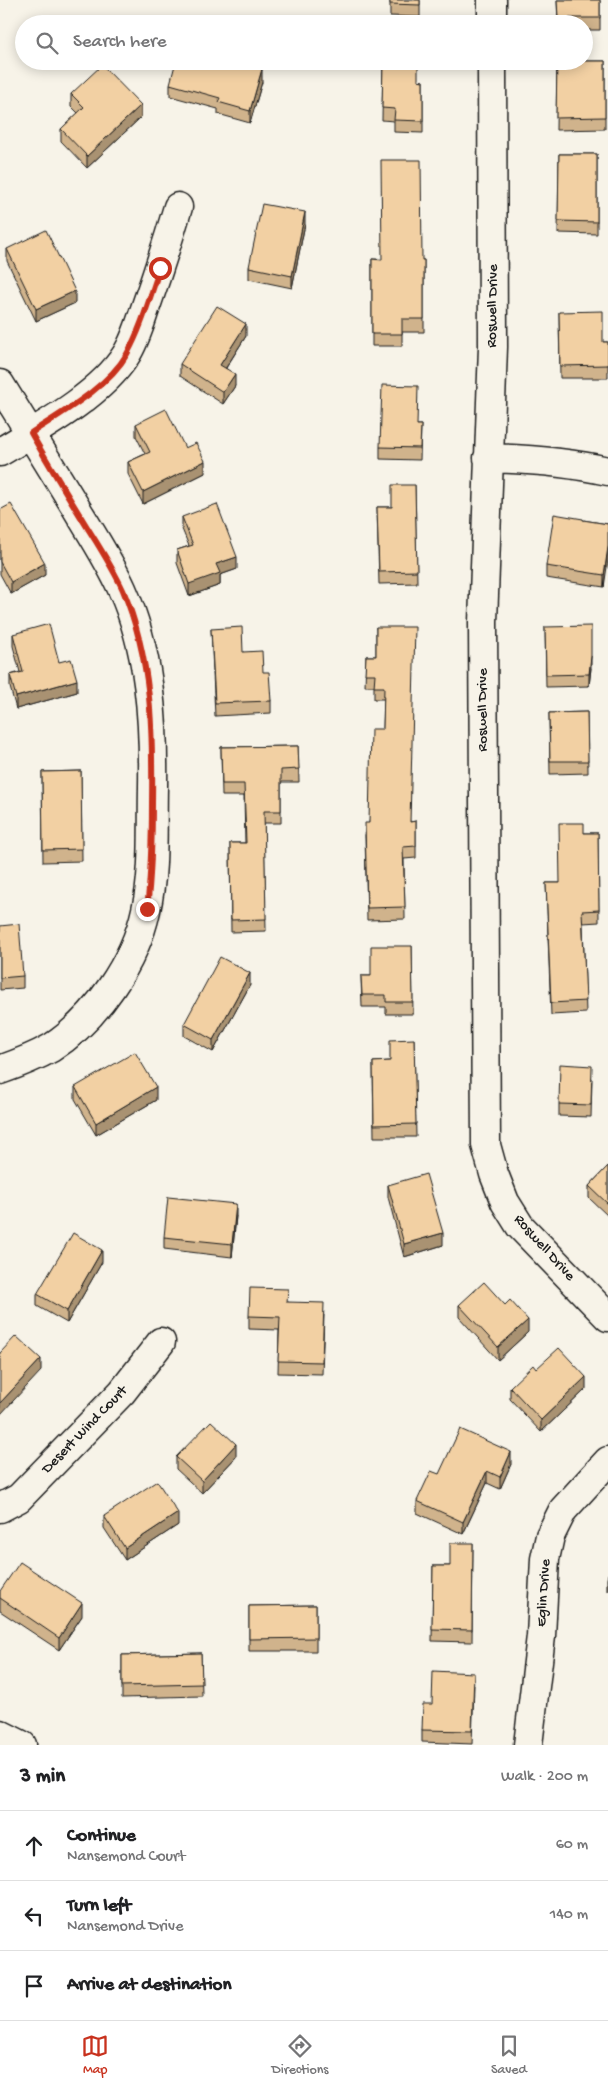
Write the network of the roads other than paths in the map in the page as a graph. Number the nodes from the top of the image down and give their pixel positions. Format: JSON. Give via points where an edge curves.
{"nodes":[{"id":1,"x":492,"y":0,"type":"edge"},
{"id":2,"x":492,"y":15,"type":"edge"},
{"id":3,"x":492,"y":70,"type":"edge"},
{"id":4,"x":178,"y":207,"type":"dead end"},
{"id":5,"x":0,"y":384,"type":"edge"},
{"id":6,"x":31,"y":433,"type":"junction"},
{"id":7,"x":0,"y":452,"type":"edge"},
{"id":8,"x":488,"y":458,"type":"junction"},
{"id":9,"x":608,"y":471,"type":"edge"},
{"id":10,"x":0,"y":1070,"type":"edge"},
{"id":11,"x":608,"y":1317,"type":"edge"},
{"id":12,"x":161,"y":1342,"type":"dead end"},
{"id":13,"x":608,"y":1461,"type":"edge"},
{"id":14,"x":0,"y":1508,"type":"edge"},
{"id":15,"x":0,"y":1734,"type":"edge"},
{"id":16,"x":22,"y":1745,"type":"edge"},
{"id":17,"x":528,"y":1745,"type":"edge"}],
"edges":[{"from":1,"to":2,"type":"street"},
{"from":3,"to":8,"type":"street","name":"Roswell Drive","via":[[494,281]]},
{"from":4,"to":6,"type":"street","via":[[160,268],[126,355],[112,373],[73,406]]},
{"from":5,"to":6,"type":"street"},
{"from":6,"to":7,"type":"street"},
{"from":6,"to":10,"type":"street","via":[[103,553],[136,627],[151,699],[151,876],[140,934],[116,981],[76,1028],[51,1047]]},
{"from":8,"to":9,"type":"street","via":[[546,461]]},
{"from":8,"to":11,"type":"street","name":"Roswell Drive","via":[[483,622],[486,1145],[505,1202],[520,1226]]},
{"from":12,"to":14,"type":"street","name":"Desert Wind Court","via":[[115,1399],[19,1498]]},
{"from":13,"to":17,"type":"street","name":"Eglin Drive","via":[[563,1510],[550,1536],[545,1559],[541,1636]]},
{"from":15,"to":16,"type":"street"}]}
